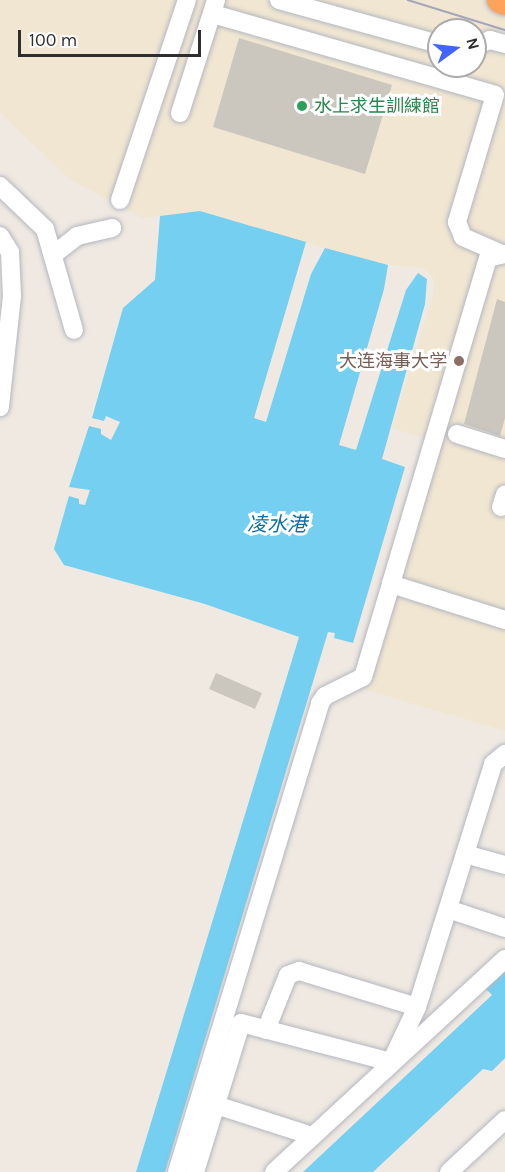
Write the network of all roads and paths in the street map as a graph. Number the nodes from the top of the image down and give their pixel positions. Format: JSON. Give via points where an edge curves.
{"nodes":[{"id":1,"x":279,"y":0,"type":"edge"},
{"id":2,"x":500,"y":0,"type":"edge"},
{"id":3,"x":187,"y":1,"type":"edge"},
{"id":4,"x":505,"y":2,"type":"edge"},
{"id":5,"x":215,"y":7,"type":"edge"},
{"id":6,"x":427,"y":41,"type":"edge"},
{"id":7,"x":487,"y":41,"type":"edge"},
{"id":8,"x":505,"y":44,"type":"edge"},
{"id":9,"x":180,"y":113,"type":"dead end"},
{"id":10,"x":0,"y":186,"type":"edge"},
{"id":11,"x":120,"y":200,"type":"dead end"},
{"id":12,"x":112,"y":228,"type":"dead end"},
{"id":13,"x":0,"y":236,"type":"edge"},
{"id":14,"x":503,"y":253,"type":"edge"},
{"id":15,"x":53,"y":255,"type":"junction"},
{"id":16,"x":74,"y":330,"type":"dead end"},
{"id":17,"x":0,"y":407,"type":"edge"},
{"id":18,"x":458,"y":434,"type":"dead end"},
{"id":19,"x":505,"y":449,"type":"edge"},
{"id":20,"x":391,"y":584,"type":"junction"},
{"id":21,"x":505,"y":620,"type":"edge"},
{"id":22,"x":505,"y":754,"type":"edge"},
{"id":23,"x":465,"y":854,"type":"junction"},
{"id":24,"x":505,"y":865,"type":"edge"},
{"id":25,"x":448,"y":909,"type":"junction"},
{"id":26,"x":505,"y":928,"type":"edge"},
{"id":27,"x":505,"y":959,"type":"edge"},
{"id":28,"x":417,"y":1007,"type":"junction"},
{"id":29,"x":266,"y":1030,"type":"junction"},
{"id":30,"x":391,"y":1062,"type":"junction"},
{"id":31,"x":216,"y":1105,"type":"junction"},
{"id":32,"x":505,"y":1120,"type":"edge"},
{"id":33,"x":312,"y":1136,"type":"junction"},
{"id":34,"x":177,"y":1172,"type":"edge"},
{"id":35,"x":195,"y":1172,"type":"edge"},
{"id":36,"x":274,"y":1172,"type":"edge"},
{"id":37,"x":449,"y":1172,"type":"edge"}],
"edges":[{"from":1,"to":6,"type":"street"},
{"from":2,"to":4,"type":"highway"},
{"from":3,"to":11,"type":"street"},
{"from":5,"to":9,"type":"street"},
{"from":5,"to":14,"type":"street","via":[[495,95],[457,222],[463,237]]},
{"from":7,"to":8,"type":"street"},
{"from":10,"to":15,"type":"street","via":[[45,229]]},
{"from":12,"to":15,"type":"street","via":[[77,236]]},
{"from":13,"to":17,"type":"street","via":[[10,252],[12,296]]},
{"from":14,"to":20,"type":"street","via":[[488,258]]},
{"from":15,"to":16,"type":"street"},
{"from":18,"to":19,"type":"street"},
{"from":20,"to":21,"type":"street"},
{"from":20,"to":34,"type":"street","via":[[363,677],[325,696],[320,703]]},
{"from":22,"to":23,"type":"street","via":[[493,764]]},
{"from":23,"to":24,"type":"street"},
{"from":23,"to":25,"type":"street"},
{"from":25,"to":26,"type":"street"},
{"from":25,"to":28,"type":"street"},
{"from":27,"to":30,"type":"street"},
{"from":28,"to":29,"type":"street","via":[[299,971],[288,975]]},
{"from":28,"to":30,"type":"street"},
{"from":29,"to":30,"type":"street"},
{"from":29,"to":31,"type":"street","via":[[241,1023]]},
{"from":30,"to":33,"type":"street"},
{"from":31,"to":33,"type":"street"},
{"from":31,"to":35,"type":"street"},
{"from":32,"to":37,"type":"street"},
{"from":33,"to":36,"type":"street"}]}
